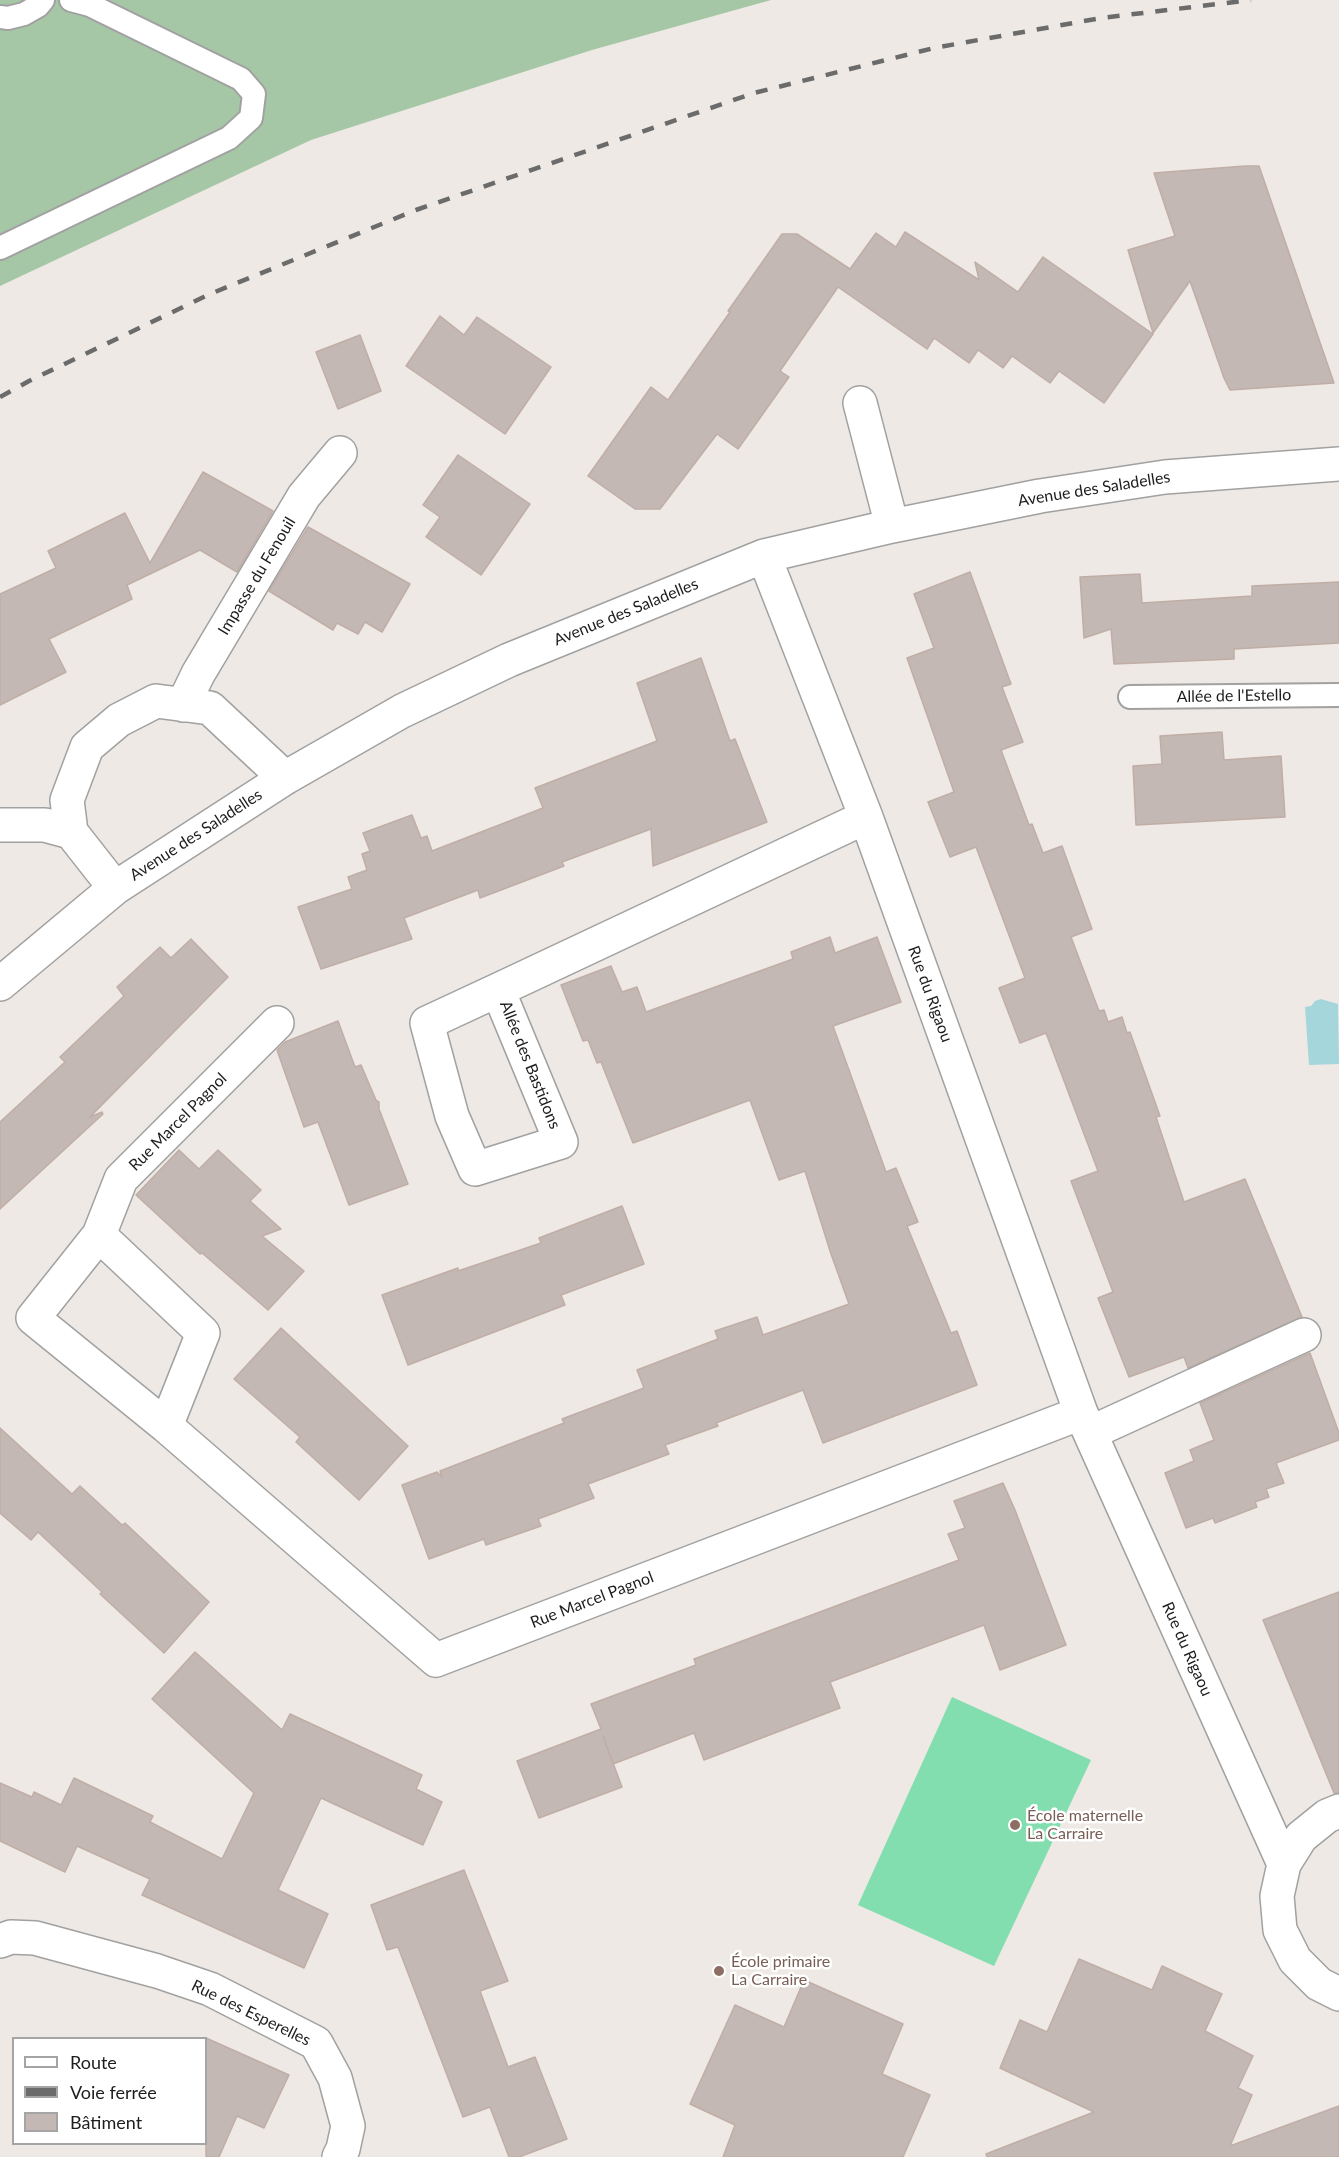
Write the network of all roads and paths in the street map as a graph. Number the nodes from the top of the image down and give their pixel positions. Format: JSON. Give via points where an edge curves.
{"nodes":[{"id":1,"x":43,"y":0,"type":"edge"},
{"id":2,"x":71,"y":0,"type":"edge"},
{"id":3,"x":0,"y":17,"type":"edge"},
{"id":4,"x":0,"y":248,"type":"edge"},
{"id":5,"x":860,"y":403,"type":"dead end"},
{"id":6,"x":340,"y":453,"type":"dead end"},
{"id":7,"x":1339,"y":464,"type":"edge"},
{"id":8,"x":892,"y":526,"type":"junction"},
{"id":9,"x":764,"y":556,"type":"junction"},
{"id":10,"x":1339,"y":694,"type":"edge"},
{"id":11,"x":1130,"y":697,"type":"dead end"},
{"id":12,"x":183,"y":705,"type":"junction"},
{"id":13,"x":285,"y":778,"type":"junction"},
{"id":14,"x":866,"y":817,"type":"junction"},
{"id":15,"x":0,"y":825,"type":"edge"},
{"id":16,"x":71,"y":832,"type":"junction"},
{"id":17,"x":115,"y":888,"type":"junction"},
{"id":18,"x":0,"y":984,"type":"edge"},
{"id":19,"x":498,"y":990,"type":"junction"},
{"id":20,"x":277,"y":1023,"type":"dead end"},
{"id":21,"x":99,"y":1235,"type":"junction"},
{"id":22,"x":1304,"y":1335,"type":"dead end"},
{"id":23,"x":1086,"y":1423,"type":"junction"},
{"id":24,"x":166,"y":1426,"type":"junction"},
{"id":25,"x":1339,"y":1811,"type":"edge"},
{"id":26,"x":1284,"y":1864,"type":"junction"},
{"id":27,"x":0,"y":1941,"type":"edge"},
{"id":28,"x":1339,"y":1994,"type":"edge"},
{"id":29,"x":339,"y":2157,"type":"edge"}],
"edges":[{"from":1,"to":3,"type":"lane","via":[[24,14]]},
{"from":2,"to":4,"type":"lane","via":[[90,5],[241,79],[254,94],[250,118],[229,138]]},
{"from":5,"to":8,"type":"street"},
{"from":6,"to":12,"type":"street","name":"Impasse du Fenouil","via":[[304,496]]},
{"from":7,"to":8,"type":"street","name":"Avenue des Saladelles","via":[[1166,477],[1040,496]]},
{"from":8,"to":9,"type":"street","name":"Avenue des Saladelles"},
{"from":9,"to":13,"type":"street","name":"Avenue des Saladelles","via":[[509,660],[402,711]]},
{"from":9,"to":14,"type":"street","name":"Rue du Rigaou"},
{"from":10,"to":11,"type":"lane","name":"Allée de l'Estello"},
{"from":12,"to":13,"type":"street","via":[[210,708]]},
{"from":12,"to":16,"type":"street","via":[[156,701],[119,720],[87,747],[67,800]]},
{"from":13,"to":17,"type":"street","name":"Avenue des Saladelles"},
{"from":14,"to":19,"type":"street","name":"Allée des Bastidons"},
{"from":14,"to":23,"type":"street","name":"Rue du Rigaou"},
{"from":15,"to":16,"type":"street","via":[[45,825]]},
{"from":16,"to":17,"type":"street"},
{"from":17,"to":18,"type":"street","name":"Avenue des Saladelles"},
{"from":19,"to":19,"type":"street","name":"Allée des Bastidons","via":[[427,1023],[452,1116],[475,1169],[561,1142]]},
{"from":20,"to":21,"type":"street","name":"Rue Marcel Pagnol","via":[[121,1179]]},
{"from":21,"to":24,"type":"street","via":[[203,1333]]},
{"from":21,"to":24,"type":"street","name":"Rue Marcel Pagnol","via":[[33,1317]]},
{"from":22,"to":23,"type":"street"},
{"from":23,"to":24,"type":"street","name":"Rue Marcel Pagnol","via":[[436,1660]]},
{"from":23,"to":26,"type":"street","name":"Rue du Rigaou"},
{"from":25,"to":26,"type":"street","via":[[1301,1837]]},
{"from":26,"to":28,"type":"street","via":[[1277,1896],[1280,1930],[1295,1960],[1319,1984]]},
{"from":27,"to":29,"type":"street","name":"Rue des Esperelles","via":[[10,1937],[35,1938],[156,1971],[210,1989],[316,2043],[335,2078],[348,2126]]}]}
